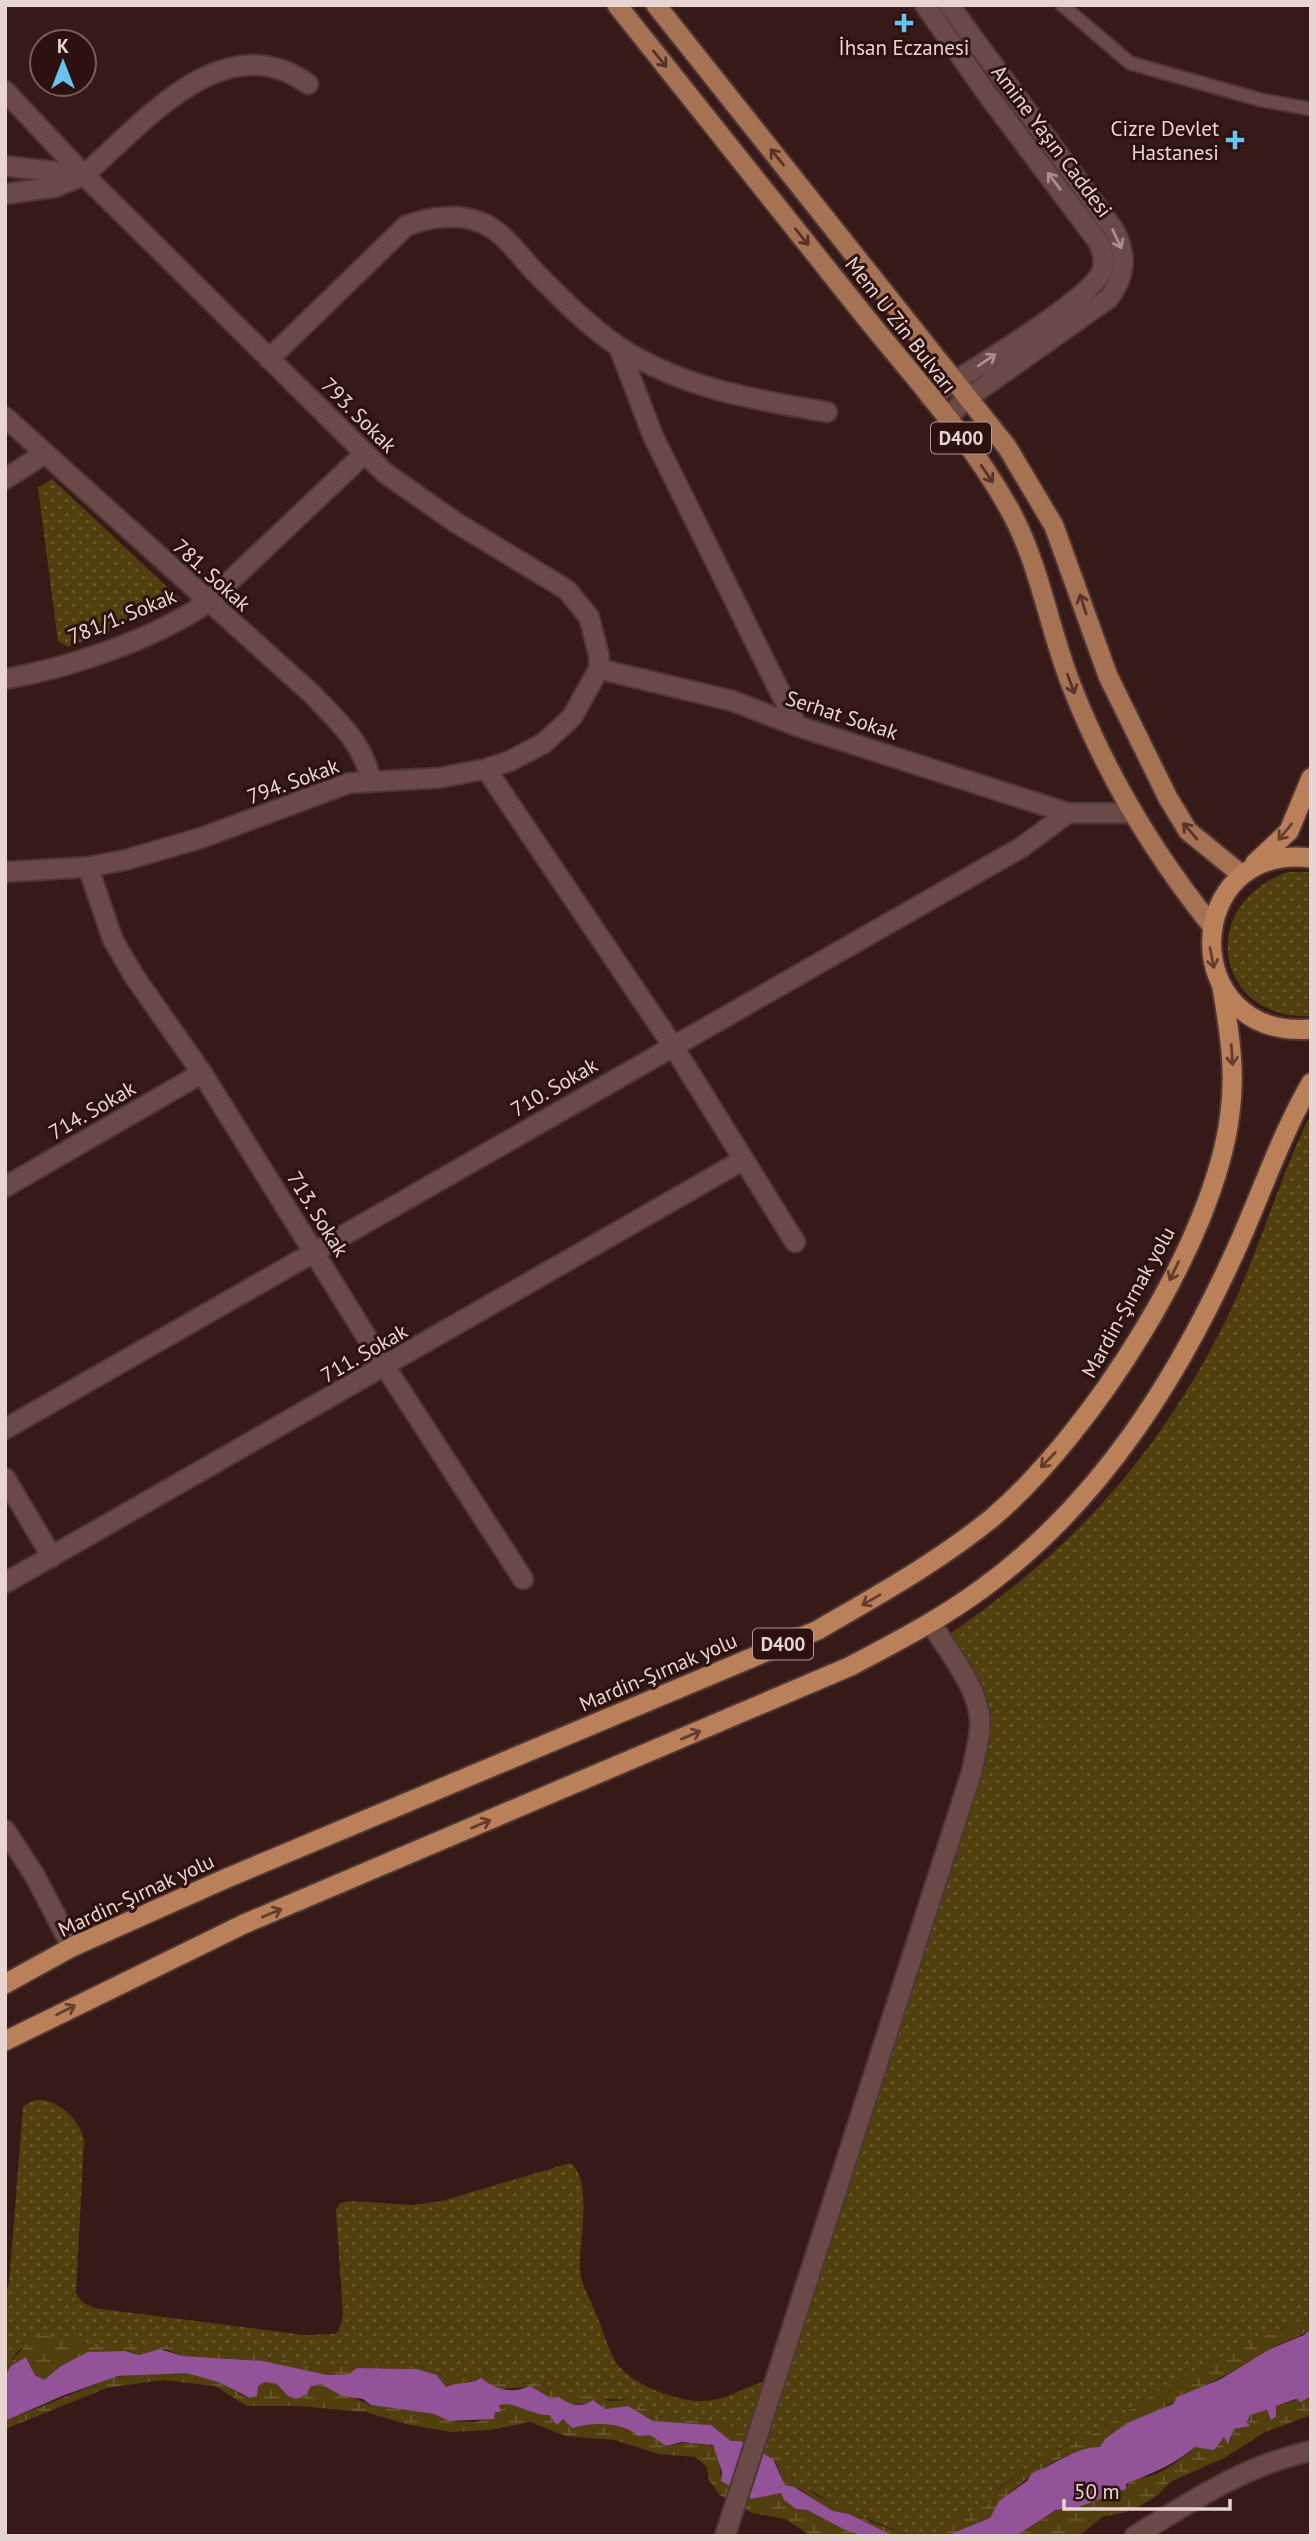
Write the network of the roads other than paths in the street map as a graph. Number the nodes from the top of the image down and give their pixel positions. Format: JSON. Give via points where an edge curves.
{"nodes":[{"id":1,"x":617,"y":5,"type":"edge"},
{"id":2,"x":656,"y":5,"type":"edge"},
{"id":3,"x":925,"y":5,"type":"edge"},
{"id":4,"x":949,"y":5,"type":"edge"},
{"id":5,"x":1062,"y":5,"type":"edge"},
{"id":6,"x":308,"y":84,"type":"dead end"},
{"id":7,"x":5,"y":91,"type":"edge"},
{"id":8,"x":1311,"y":109,"type":"edge"},
{"id":9,"x":5,"y":166,"type":"edge"},
{"id":10,"x":84,"y":175,"type":"junction"},
{"id":11,"x":5,"y":194,"type":"edge"},
{"id":12,"x":619,"y":347,"type":"junction"},
{"id":13,"x":269,"y":359,"type":"junction"},
{"id":14,"x":956,"y":380,"type":"junction"},
{"id":15,"x":930,"y":397,"type":"junction"},
{"id":16,"x":969,"y":397,"type":"junction"},
{"id":17,"x":827,"y":412,"type":"dead end"},
{"id":18,"x":5,"y":417,"type":"edge"},
{"id":19,"x":946,"y":418,"type":"junction"},
{"id":20,"x":44,"y":454,"type":"junction"},
{"id":21,"x":364,"y":454,"type":"junction"},
{"id":22,"x":5,"y":479,"type":"edge"},
{"id":23,"x":208,"y":602,"type":"junction"},
{"id":24,"x":599,"y":669,"type":"junction"},
{"id":25,"x":5,"y":679,"type":"edge"},
{"id":26,"x":797,"y":726,"type":"junction"},
{"id":27,"x":486,"y":769,"type":"junction"},
{"id":28,"x":1311,"y":778,"type":"edge"},
{"id":29,"x":371,"y":779,"type":"junction"},
{"id":30,"x":1068,"y":813,"type":"junction"},
{"id":31,"x":1132,"y":813,"type":"junction"},
{"id":32,"x":1311,"y":858,"type":"edge"},
{"id":33,"x":88,"y":867,"type":"junction"},
{"id":34,"x":5,"y":872,"type":"edge"},
{"id":35,"x":1242,"y":875,"type":"junction"},
{"id":36,"x":1212,"y":926,"type":"junction"},
{"id":37,"x":1222,"y":987,"type":"junction"},
{"id":38,"x":1311,"y":1029,"type":"edge"},
{"id":39,"x":673,"y":1046,"type":"junction"},
{"id":40,"x":202,"y":1073,"type":"junction"},
{"id":41,"x":1311,"y":1083,"type":"edge"},
{"id":42,"x":743,"y":1160,"type":"junction"},
{"id":43,"x":5,"y":1187,"type":"edge"},
{"id":44,"x":795,"y":1242,"type":"dead end"},
{"id":45,"x":314,"y":1250,"type":"junction"},
{"id":46,"x":386,"y":1367,"type":"junction"},
{"id":47,"x":5,"y":1429,"type":"edge"},
{"id":48,"x":5,"y":1478,"type":"edge"},
{"id":49,"x":52,"y":1557,"type":"junction"},
{"id":50,"x":523,"y":1579,"type":"dead end"},
{"id":51,"x":5,"y":1583,"type":"edge"},
{"id":52,"x":931,"y":1623,"type":"junction"},
{"id":53,"x":5,"y":1830,"type":"edge"},
{"id":54,"x":72,"y":1947,"type":"junction"},
{"id":55,"x":5,"y":1984,"type":"edge"},
{"id":56,"x":5,"y":2041,"type":"edge"},
{"id":57,"x":1311,"y":2451,"type":"edge"},
{"id":58,"x":725,"y":2536,"type":"edge"},
{"id":59,"x":1135,"y":2536,"type":"edge"}],
"edges":[{"from":1,"to":15,"type":"main road","name":"Mem U Zin Bulvarı","number":"D400","one_way":true},
{"from":14,"to":2,"type":"main road","name":"Mem U Zin Bulvarı","number":"D400","one_way":true},
{"from":14,"to":3,"type":"street","name":"Amine Yaşın Caddesi","one_way":true,"via":[[1076,298],[1099,277],[1104,256],[1097,240]]},
{"from":4,"to":16,"type":"street","name":"Amine Yaşın Caddesi","one_way":true,"via":[[1114,230],[1124,264],[1109,298]]},
{"from":5,"to":8,"type":"lane","via":[[1130,62],[1261,100]]},
{"from":6,"to":10,"type":"street","via":[[271,65],[245,63],[221,68],[167,103]]},
{"from":7,"to":10,"type":"street","name":"793. Sokak"},
{"from":9,"to":10,"type":"street"},
{"from":10,"to":11,"type":"street","via":[[55,187]]},
{"from":10,"to":13,"type":"street","name":"793. Sokak"},
{"from":12,"to":13,"type":"street","via":[[554,292],[489,227],[450,217],[420,220],[393,235]]},
{"from":12,"to":17,"type":"street","via":[[710,389]]},
{"from":12,"to":26,"type":"street","via":[[653,436]]},
{"from":13,"to":21,"type":"street","name":"793. Sokak"},
{"from":14,"to":15,"type":"street","name":"Amine Yaşın Caddesi"},
{"from":14,"to":16,"type":"main road","name":"Mem U Zin Bulvarı","number":"D400"},
{"from":15,"to":19,"type":"main road","name":"Mem U Zin Bulvarı","number":"D400"},
{"from":16,"to":19,"type":"street","name":"Amine Yaşın Caddesi"},
{"from":35,"to":16,"type":"main road","name":"Mem U Zin Bulvarı","number":"D400","one_way":true,"via":[[1188,831],[1168,798],[1108,676],[1054,526],[1034,488]]},
{"from":18,"to":20,"type":"street","name":"781. Sokak"},
{"from":19,"to":31,"type":"main road","name":"Mem U Zin Bulvarı","number":"D400","one_way":true,"via":[[1006,503],[1023,536],[1072,686]]},
{"from":20,"to":22,"type":"street"},
{"from":20,"to":23,"type":"street","name":"781. Sokak"},
{"from":21,"to":23,"type":"street","name":"781/1. Sokak"},
{"from":21,"to":24,"type":"street","name":"793. Sokak","via":[[445,515],[567,590],[594,628]]},
{"from":23,"to":25,"type":"street","name":"781/1. Sokak","via":[[165,626],[114,646]]},
{"from":23,"to":29,"type":"street","name":"781. Sokak","via":[[313,695],[356,740]]},
{"from":24,"to":26,"type":"street","name":"Serhat Sokak","via":[[733,701]]},
{"from":24,"to":27,"type":"street","name":"794. Sokak","via":[[586,697],[556,734],[510,761]]},
{"from":26,"to":30,"type":"street","name":"Serhat Sokak"},
{"from":27,"to":29,"type":"street","name":"794. Sokak","via":[[438,778]]},
{"from":27,"to":39,"type":"street"},
{"from":28,"to":35,"type":"highway","one_way":true,"via":[[1289,831]]},
{"from":29,"to":33,"type":"street","name":"794. Sokak","via":[[328,790],[164,850]]},
{"from":30,"to":31,"type":"street"},
{"from":30,"to":39,"type":"street","name":"710. Sokak","via":[[1022,847]]},
{"from":31,"to":36,"type":"main road","name":"Mem U Zin Bulvarı","number":"D400","via":[[1175,880]]},
{"from":32,"to":35,"type":"highway","via":[[1266,861]]},
{"from":33,"to":34,"type":"street","name":"794. Sokak"},
{"from":33,"to":40,"type":"street","name":"713. Sokak","via":[[113,940]]},
{"from":35,"to":36,"type":"highway","via":[[1217,907]]},
{"from":36,"to":37,"type":"highway","one_way":true,"via":[[1213,968]]},
{"from":37,"to":38,"type":"highway","via":[[1252,1018],[1273,1027]]},
{"from":37,"to":54,"type":"highway","name":"Mardin-Şırnak yolu","number":"D400","one_way":true,"via":[[1232,1047],[1230,1116],[1221,1159],[1196,1227],[1105,1392],[994,1516],[903,1581],[818,1630]]},
{"from":39,"to":42,"type":"street"},
{"from":39,"to":45,"type":"street","name":"710. Sokak"},
{"from":40,"to":43,"type":"street","name":"714. Sokak"},
{"from":40,"to":45,"type":"street","name":"713. Sokak"},
{"from":41,"to":52,"type":"highway","via":[[1283,1133],[1208,1307],[1138,1427],[1100,1480],[1025,1555]]},
{"from":42,"to":44,"type":"street"},
{"from":42,"to":46,"type":"street","name":"711. Sokak"},
{"from":45,"to":46,"type":"street","name":"713. Sokak"},
{"from":45,"to":47,"type":"street","name":"710. Sokak"},
{"from":46,"to":49,"type":"street","name":"711. Sokak"},
{"from":46,"to":50,"type":"street","name":"713. Sokak"},
{"from":48,"to":49,"type":"street"},
{"from":49,"to":51,"type":"street","name":"711. Sokak"},
{"from":56,"to":52,"type":"highway","one_way":true,"via":[[244,1924],[850,1667]]},
{"from":52,"to":58,"type":"street","via":[[977,1706],[980,1725],[972,1771]]},
{"from":53,"to":54,"type":"street"},
{"from":54,"to":55,"type":"highway","name":"Mardin-Şırnak yolu","number":"D400"},
{"from":57,"to":59,"type":"street","via":[[1237,2476]]}]}
